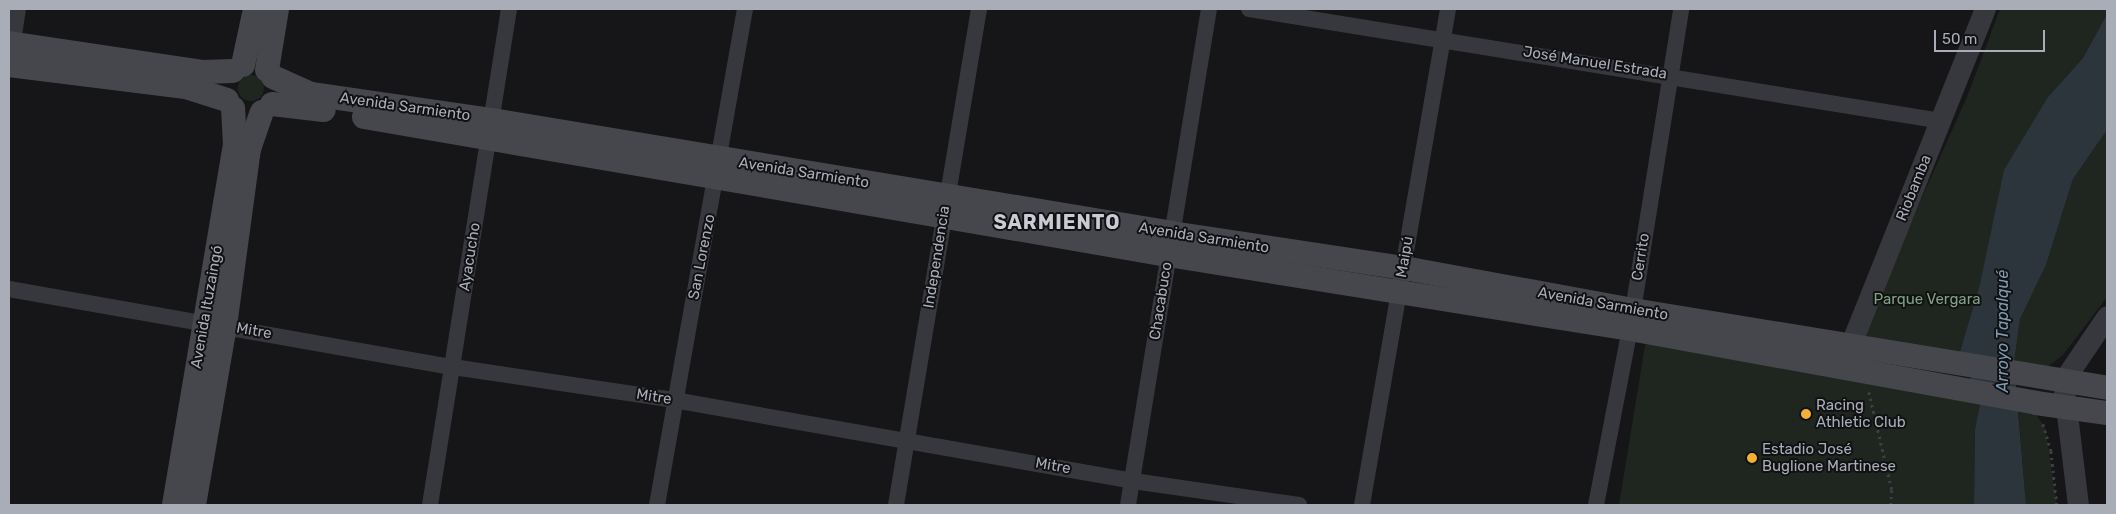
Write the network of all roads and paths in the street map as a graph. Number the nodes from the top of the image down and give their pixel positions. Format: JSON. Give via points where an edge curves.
{"nodes":[{"id":1,"x":18,"y":9,"type":"edge"},
{"id":2,"x":255,"y":9,"type":"edge"},
{"id":3,"x":277,"y":9,"type":"edge"},
{"id":4,"x":509,"y":9,"type":"edge"},
{"id":5,"x":745,"y":9,"type":"edge"},
{"id":6,"x":979,"y":9,"type":"edge"},
{"id":7,"x":1209,"y":9,"type":"edge"},
{"id":8,"x":1249,"y":9,"type":"edge"},
{"id":9,"x":1448,"y":9,"type":"edge"},
{"id":10,"x":1681,"y":9,"type":"edge"},
{"id":11,"x":1985,"y":9,"type":"edge"},
{"id":12,"x":1443,"y":39,"type":"junction"},
{"id":13,"x":10,"y":57,"type":"edge"},
{"id":14,"x":238,"y":68,"type":"junction"},
{"id":15,"x":270,"y":74,"type":"junction"},
{"id":16,"x":1671,"y":75,"type":"junction"},
{"id":17,"x":230,"y":104,"type":"junction"},
{"id":18,"x":267,"y":108,"type":"junction"},
{"id":19,"x":1941,"y":121,"type":"junction"},
{"id":20,"x":490,"y":130,"type":"junction"},
{"id":21,"x":719,"y":169,"type":"junction"},
{"id":22,"x":945,"y":207,"type":"junction"},
{"id":23,"x":1170,"y":244,"type":"junction"},
{"id":24,"x":1404,"y":268,"type":"junction"},
{"id":25,"x":9,"y":289,"type":"edge"},
{"id":26,"x":1399,"y":293,"type":"junction"},
{"id":27,"x":2107,"y":316,"type":"edge"},
{"id":28,"x":1631,"y":319,"type":"junction"},
{"id":29,"x":214,"y":324,"type":"junction"},
{"id":30,"x":1859,"y":364,"type":"junction"},
{"id":31,"x":453,"y":367,"type":"junction"},
{"id":32,"x":2053,"y":379,"type":"junction"},
{"id":33,"x":2107,"y":388,"type":"edge"},
{"id":34,"x":674,"y":400,"type":"junction"},
{"id":35,"x":2066,"y":406,"type":"junction"},
{"id":36,"x":2039,"y":412,"type":"junction"},
{"id":37,"x":2107,"y":413,"type":"edge"},
{"id":38,"x":907,"y":439,"type":"junction"},
{"id":39,"x":1133,"y":481,"type":"junction"},
{"id":40,"x":174,"y":505,"type":"edge"},
{"id":41,"x":194,"y":505,"type":"edge"},
{"id":42,"x":430,"y":505,"type":"edge"},
{"id":43,"x":657,"y":505,"type":"edge"},
{"id":44,"x":896,"y":505,"type":"edge"},
{"id":45,"x":1128,"y":505,"type":"edge"},
{"id":46,"x":1299,"y":505,"type":"edge"},
{"id":47,"x":1362,"y":505,"type":"edge"},
{"id":48,"x":1596,"y":505,"type":"edge"},
{"id":49,"x":1891,"y":505,"type":"edge"},
{"id":50,"x":2057,"y":505,"type":"edge"},
{"id":51,"x":2078,"y":505,"type":"edge"}],
"edges":[{"from":1,"to":13,"type":"street"},
{"from":2,"to":14,"type":"main road"},
{"from":3,"to":15,"type":"main road"},
{"from":4,"to":20,"type":"street","name":"Ayacucho"},
{"from":5,"to":21,"type":"street","name":"San Lorenzo"},
{"from":6,"to":22,"type":"street","name":"Independencia"},
{"from":7,"to":23,"type":"street","name":"Chacabuco"},
{"from":8,"to":12,"type":"street","name":"José Manuel Estrada"},
{"from":9,"to":12,"type":"street","name":"Maipú"},
{"from":10,"to":16,"type":"street","name":"Cerrito"},
{"from":11,"to":19,"type":"street","name":"Riobamba"},
{"from":12,"to":16,"type":"street","name":"José Manuel Estrada"},
{"from":12,"to":24,"type":"street","name":"Maipú"},
{"from":13,"to":14,"type":"main road","via":[[202,72]]},
{"from":13,"to":17,"type":"main road","via":[[186,87]]},
{"from":14,"to":15,"type":"main road","via":[[252,64]]},
{"from":14,"to":17,"type":"main road","via":[[225,85]]},
{"from":15,"to":18,"type":"main road","via":[[276,91]]},
{"from":15,"to":20,"type":"main road","name":"Avenida Sarmiento","via":[[311,94]]},
{"from":16,"to":19,"type":"street","name":"José Manuel Estrada"},
{"from":16,"to":28,"type":"street","name":"Cerrito"},
{"from":17,"to":18,"type":"main road","via":[[247,114]]},
{"from":17,"to":29,"type":"main road","name":"Avenida Ituzaingó","via":[[235,146]]},
{"from":18,"to":20,"type":"main road","name":"Avenida Sarmiento","via":[[303,106]]},
{"from":18,"to":29,"type":"main road","name":"Avenida Ituzaingó","via":[[249,149]]},
{"from":19,"to":30,"type":"street","name":"Riobamba"},
{"from":20,"to":21,"type":"main road","name":"Avenida Sarmiento"},
{"from":20,"to":31,"type":"street","name":"Ayacucho"},
{"from":21,"to":22,"type":"main road","name":"Avenida Sarmiento"},
{"from":21,"to":34,"type":"street","name":"San Lorenzo"},
{"from":22,"to":23,"type":"main road","name":"Avenida Sarmiento"},
{"from":22,"to":38,"type":"street","name":"Independencia"},
{"from":23,"to":24,"type":"main road","name":"Avenida Sarmiento"},
{"from":23,"to":26,"type":"main road","name":"Avenida Sarmiento"},
{"from":23,"to":39,"type":"street","name":"Chacabuco"},
{"from":24,"to":26,"type":"street","name":"Maipú"},
{"from":24,"to":28,"type":"main road","name":"Avenida Sarmiento"},
{"from":25,"to":29,"type":"street","name":"Mitre"},
{"from":26,"to":28,"type":"main road","name":"Avenida Sarmiento"},
{"from":26,"to":47,"type":"street","name":"Maipú"},
{"from":27,"to":32,"type":"street"},
{"from":28,"to":30,"type":"main road","name":"Avenida Sarmiento"},
{"from":28,"to":48,"type":"street","name":"Cerrito"},
{"from":29,"to":31,"type":"street","name":"Mitre"},
{"from":29,"to":40,"type":"main road","name":"Avenida Ituzaingó"},
{"from":29,"to":41,"type":"main road","name":"Avenida Ituzaingó"},
{"from":30,"to":32,"type":"main road","name":"Avenida Sarmiento","via":[[1882,350]]},
{"from":30,"to":36,"type":"main road","name":"Avenida Sarmiento"},
{"from":30,"to":49,"type":"path","via":[[1892,490]]},
{"from":31,"to":34,"type":"street","name":"Mitre"},
{"from":31,"to":42,"type":"street","name":"Ayacucho"},
{"from":32,"to":33,"type":"main road","name":"Avenida Sarmiento"},
{"from":32,"to":35,"type":"street"},
{"from":34,"to":38,"type":"street","name":"Mitre"},
{"from":34,"to":43,"type":"street","name":"San Lorenzo"},
{"from":35,"to":36,"type":"main road","name":"Avenida Sarmiento"},
{"from":35,"to":37,"type":"main road","name":"Avenida Sarmiento"},
{"from":35,"to":51,"type":"street"},
{"from":36,"to":50,"type":"path","via":[[2051,451]]},
{"from":38,"to":39,"type":"street","name":"Mitre"},
{"from":38,"to":44,"type":"street","name":"Independencia"},
{"from":39,"to":45,"type":"street","name":"Chacabuco"},
{"from":39,"to":46,"type":"street","name":"Mitre"}]}
